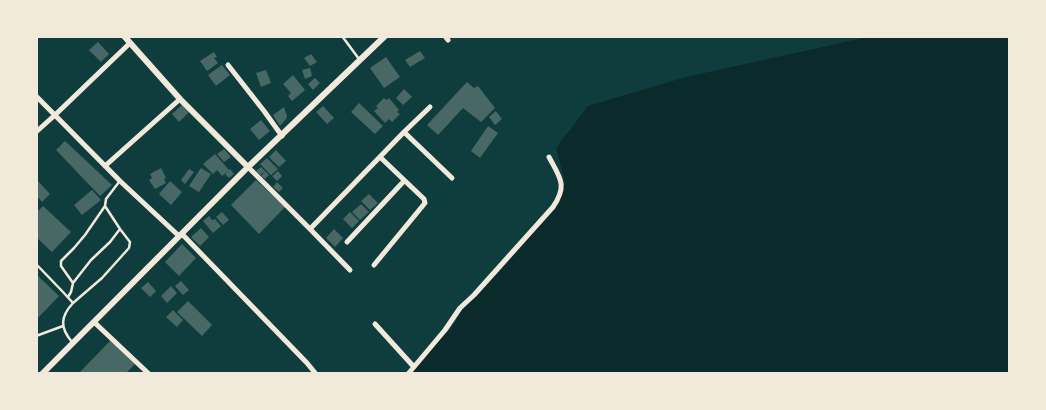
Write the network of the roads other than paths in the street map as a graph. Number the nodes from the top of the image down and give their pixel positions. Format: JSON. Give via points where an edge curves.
{"nodes":[{"id":1,"x":124,"y":36,"type":"edge"},
{"id":2,"x":342,"y":36,"type":"edge"},
{"id":3,"x":385,"y":36,"type":"edge"},
{"id":4,"x":130,"y":42,"type":"junction"},
{"id":5,"x":360,"y":60,"type":"junction"},
{"id":6,"x":228,"y":65,"type":"dead end"},
{"id":7,"x":36,"y":96,"type":"edge"},
{"id":8,"x":180,"y":99,"type":"junction"},
{"id":9,"x":430,"y":107,"type":"dead end"},
{"id":10,"x":55,"y":116,"type":"junction"},
{"id":11,"x":36,"y":132,"type":"edge"},
{"id":12,"x":404,"y":132,"type":"junction"},
{"id":13,"x":282,"y":136,"type":"junction"},
{"id":14,"x":380,"y":157,"type":"junction"},
{"id":15,"x":549,"y":157,"type":"dead end"},
{"id":16,"x":105,"y":166,"type":"junction"},
{"id":17,"x":248,"y":167,"type":"junction"},
{"id":18,"x":452,"y":178,"type":"dead end"},
{"id":19,"x":120,"y":181,"type":"junction"},
{"id":20,"x":404,"y":181,"type":"junction"},
{"id":21,"x":104,"y":206,"type":"junction"},
{"id":22,"x":120,"y":229,"type":"junction"},
{"id":23,"x":310,"y":229,"type":"junction"},
{"id":24,"x":181,"y":235,"type":"junction"},
{"id":25,"x":347,"y":242,"type":"dead end"},
{"id":26,"x":36,"y":264,"type":"edge"},
{"id":27,"x":374,"y":266,"type":"dead end"},
{"id":28,"x":350,"y":270,"type":"dead end"},
{"id":29,"x":73,"y":283,"type":"junction"},
{"id":30,"x":68,"y":297,"type":"junction"},
{"id":31,"x":73,"y":303,"type":"junction"},
{"id":32,"x":94,"y":322,"type":"junction"},
{"id":33,"x":375,"y":324,"type":"dead end"},
{"id":34,"x":62,"y":326,"type":"junction"},
{"id":35,"x":36,"y":336,"type":"edge"},
{"id":36,"x":72,"y":342,"type":"junction"},
{"id":37,"x":414,"y":367,"type":"junction"},
{"id":38,"x":42,"y":374,"type":"edge"},
{"id":39,"x":148,"y":374,"type":"edge"},
{"id":40,"x":316,"y":374,"type":"edge"},
{"id":41,"x":408,"y":374,"type":"edge"}],
"edges":[{"from":1,"to":4,"type":"street"},
{"from":2,"to":5,"type":"lane"},
{"from":3,"to":5,"type":"street"},
{"from":4,"to":8,"type":"street"},
{"from":4,"to":10,"type":"street"},
{"from":5,"to":13,"type":"street"},
{"from":6,"to":13,"type":"street"},
{"from":7,"to":10,"type":"street"},
{"from":8,"to":16,"type":"street"},
{"from":8,"to":17,"type":"street"},
{"from":9,"to":12,"type":"street"},
{"from":10,"to":11,"type":"street"},
{"from":10,"to":16,"type":"street"},
{"from":12,"to":14,"type":"street"},
{"from":12,"to":18,"type":"street"},
{"from":13,"to":17,"type":"street"},
{"from":14,"to":20,"type":"street"},
{"from":14,"to":23,"type":"street"},
{"from":15,"to":37,"type":"street","via":[[561,180],[559,198],[460,308]]},
{"from":16,"to":19,"type":"street"},
{"from":17,"to":23,"type":"street"},
{"from":17,"to":24,"type":"street"},
{"from":19,"to":21,"type":"lane"},
{"from":19,"to":24,"type":"street"},
{"from":20,"to":25,"type":"street"},
{"from":20,"to":27,"type":"street","via":[[425,203]]},
{"from":21,"to":22,"type":"lane"},
{"from":21,"to":29,"type":"lane","via":[[85,236],[61,261],[60,266]]},
{"from":22,"to":29,"type":"lane"},
{"from":22,"to":31,"type":"lane","via":[[130,242],[129,248]]},
{"from":23,"to":28,"type":"street"},
{"from":24,"to":32,"type":"street"},
{"from":24,"to":40,"type":"street"},
{"from":26,"to":30,"type":"lane"},
{"from":29,"to":30,"type":"lane"},
{"from":30,"to":31,"type":"lane"},
{"from":31,"to":34,"type":"lane","via":[[63,318]]},
{"from":32,"to":36,"type":"street"},
{"from":32,"to":39,"type":"street"},
{"from":33,"to":37,"type":"street"},
{"from":34,"to":35,"type":"lane"},
{"from":34,"to":36,"type":"lane"},
{"from":36,"to":38,"type":"street"},
{"from":37,"to":41,"type":"street"}]}
